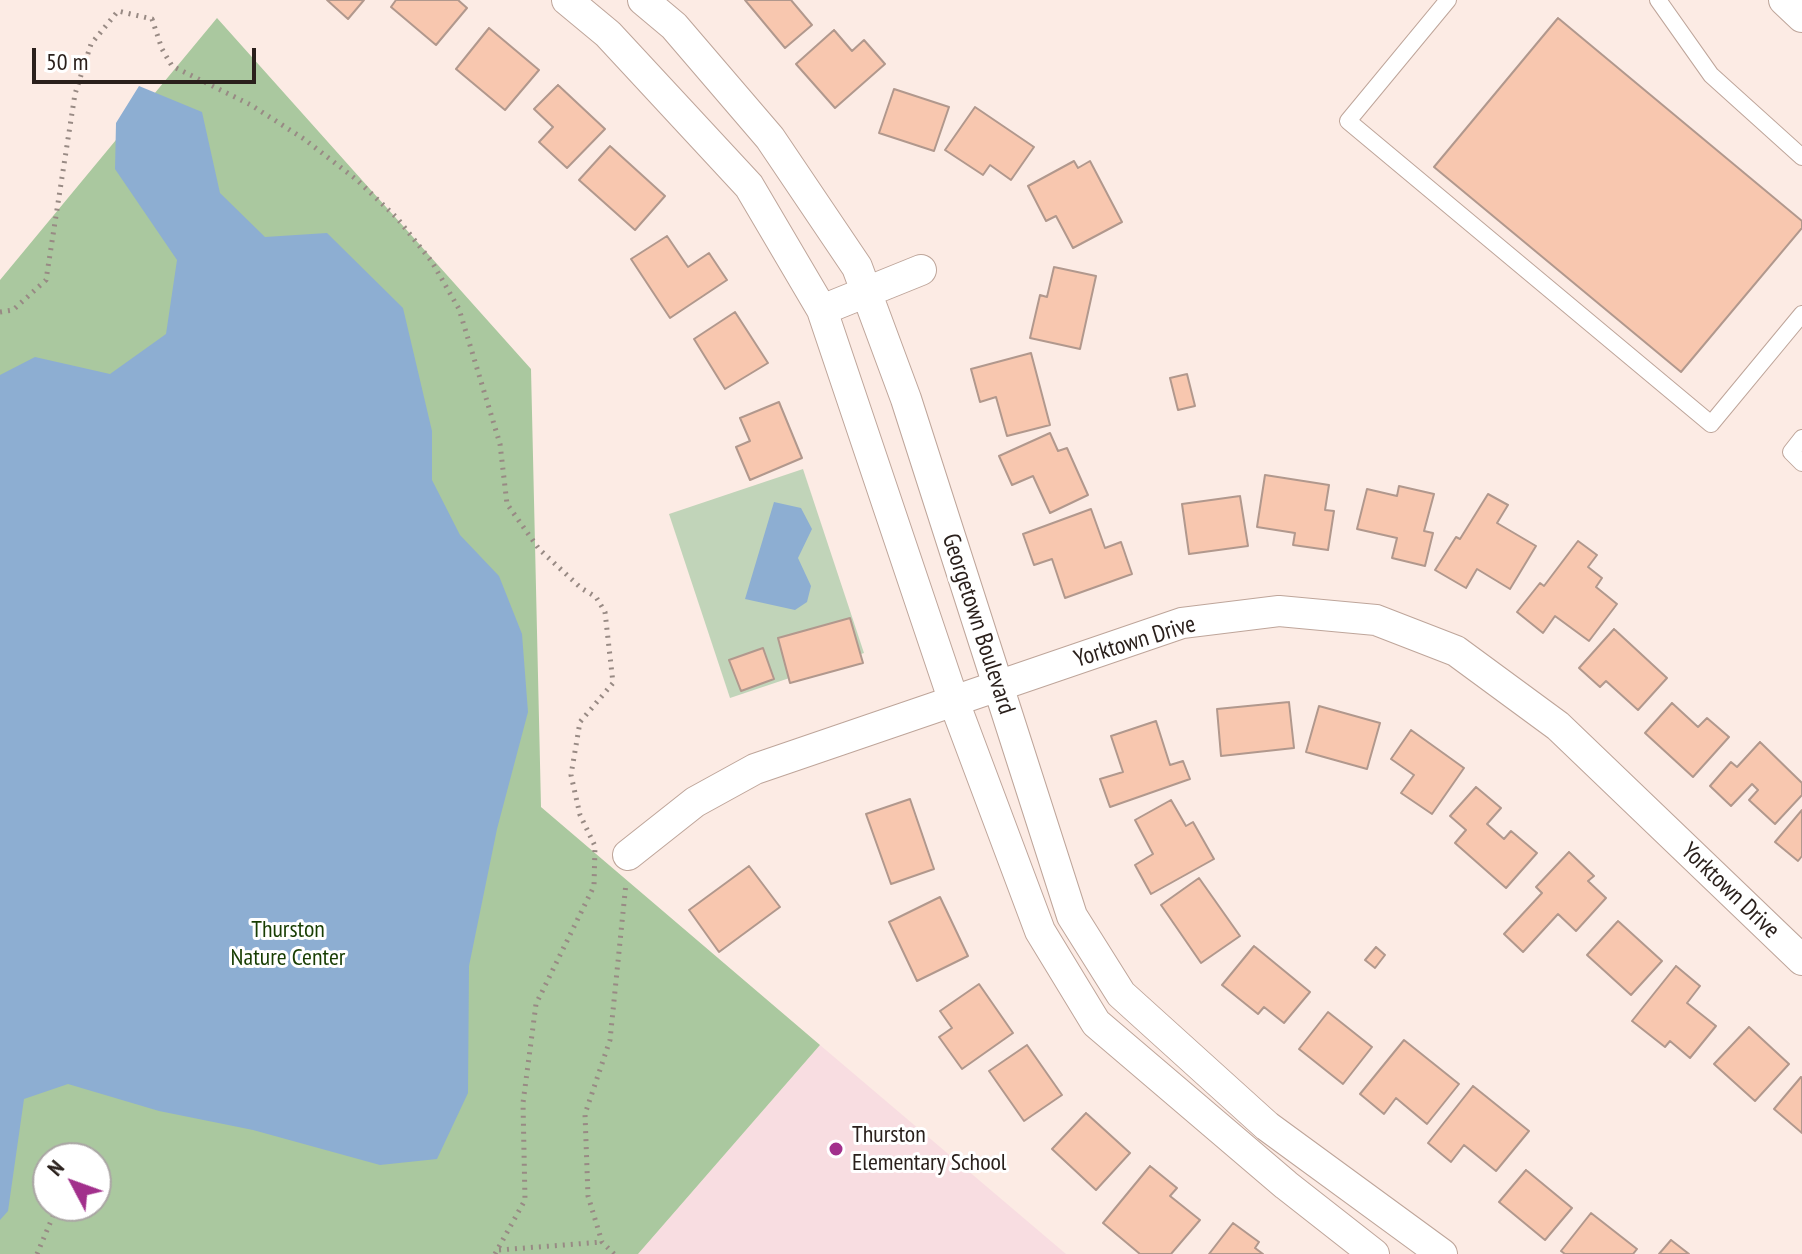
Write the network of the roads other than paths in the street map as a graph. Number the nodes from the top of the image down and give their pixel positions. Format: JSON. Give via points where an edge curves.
{"nodes":[{"id":1,"x":567,"y":0,"type":"edge"},
{"id":2,"x":637,"y":0,"type":"edge"},
{"id":3,"x":643,"y":0,"type":"edge"},
{"id":4,"x":1448,"y":0,"type":"edge"},
{"id":5,"x":1658,"y":0,"type":"edge"},
{"id":6,"x":1784,"y":0,"type":"edge"},
{"id":7,"x":1802,"y":17,"type":"edge"},
{"id":8,"x":608,"y":34,"type":"junction"},
{"id":9,"x":1802,"y":157,"type":"edge"},
{"id":10,"x":921,"y":270,"type":"dead end"},
{"id":11,"x":867,"y":292,"type":"junction"},
{"id":12,"x":822,"y":310,"type":"junction"},
{"id":13,"x":1802,"y":314,"type":"edge"},
{"id":14,"x":1802,"y":438,"type":"edge"},
{"id":15,"x":1802,"y":463,"type":"edge"},
{"id":16,"x":998,"y":688,"type":"junction"},
{"id":17,"x":953,"y":699,"type":"junction"},
{"id":18,"x":628,"y":855,"type":"road end"},
{"id":19,"x":1094,"y":952,"type":"junction"},
{"id":20,"x":1802,"y":960,"type":"edge"},
{"id":21,"x":1061,"y":966,"type":"junction"},
{"id":22,"x":1360,"y":1194,"type":"junction"},
{"id":23,"x":1336,"y":1225,"type":"junction"},
{"id":24,"x":1374,"y":1254,"type":"edge"},
{"id":25,"x":1442,"y":1254,"type":"edge"}],
"edges":[{"from":1,"to":8,"type":"street","name":"Georgetown Boulevard"},
{"from":2,"to":8,"type":"street"},
{"from":3,"to":11,"type":"street","name":"Georgetown Boulevard","via":[[674,26],[770,138],[857,267]]},
{"from":4,"to":13,"type":"lane","via":[[1348,121],[1711,424]]},
{"from":5,"to":9,"type":"lane","via":[[1711,75]]},
{"from":6,"to":7,"type":"street"},
{"from":8,"to":12,"type":"street","name":"Georgetown Boulevard","via":[[749,186]]},
{"from":10,"to":11,"type":"street"},
{"from":11,"to":12,"type":"street"},
{"from":11,"to":16,"type":"street","name":"Georgetown Boulevard"},
{"from":12,"to":17,"type":"street","name":"Georgetown Boulevard"},
{"from":14,"to":15,"type":"lane","via":[[1791,452]]},
{"from":16,"to":17,"type":"street","name":"Yorktown Drive"},
{"from":16,"to":19,"type":"street","name":"Georgetown Boulevard","via":[[1072,916]]},
{"from":16,"to":20,"type":"street","name":"Yorktown Drive","via":[[1182,623],[1279,611],[1376,620],[1456,651],[1558,726]]},
{"from":17,"to":18,"type":"street","name":"Yorktown Drive","via":[[755,769],[695,802]]},
{"from":17,"to":21,"type":"street","name":"Georgetown Boulevard","via":[[1040,931]]},
{"from":19,"to":21,"type":"street"},
{"from":19,"to":22,"type":"street","name":"Georgetown Boulevard","via":[[1121,994],[1267,1126]]},
{"from":21,"to":23,"type":"street","name":"Georgetown Boulevard","via":[[1096,1023]]},
{"from":22,"to":23,"type":"street"},
{"from":22,"to":25,"type":"street","name":"Georgetown Boulevard"},
{"from":23,"to":24,"type":"street","name":"Georgetown Boulevard"}]}
